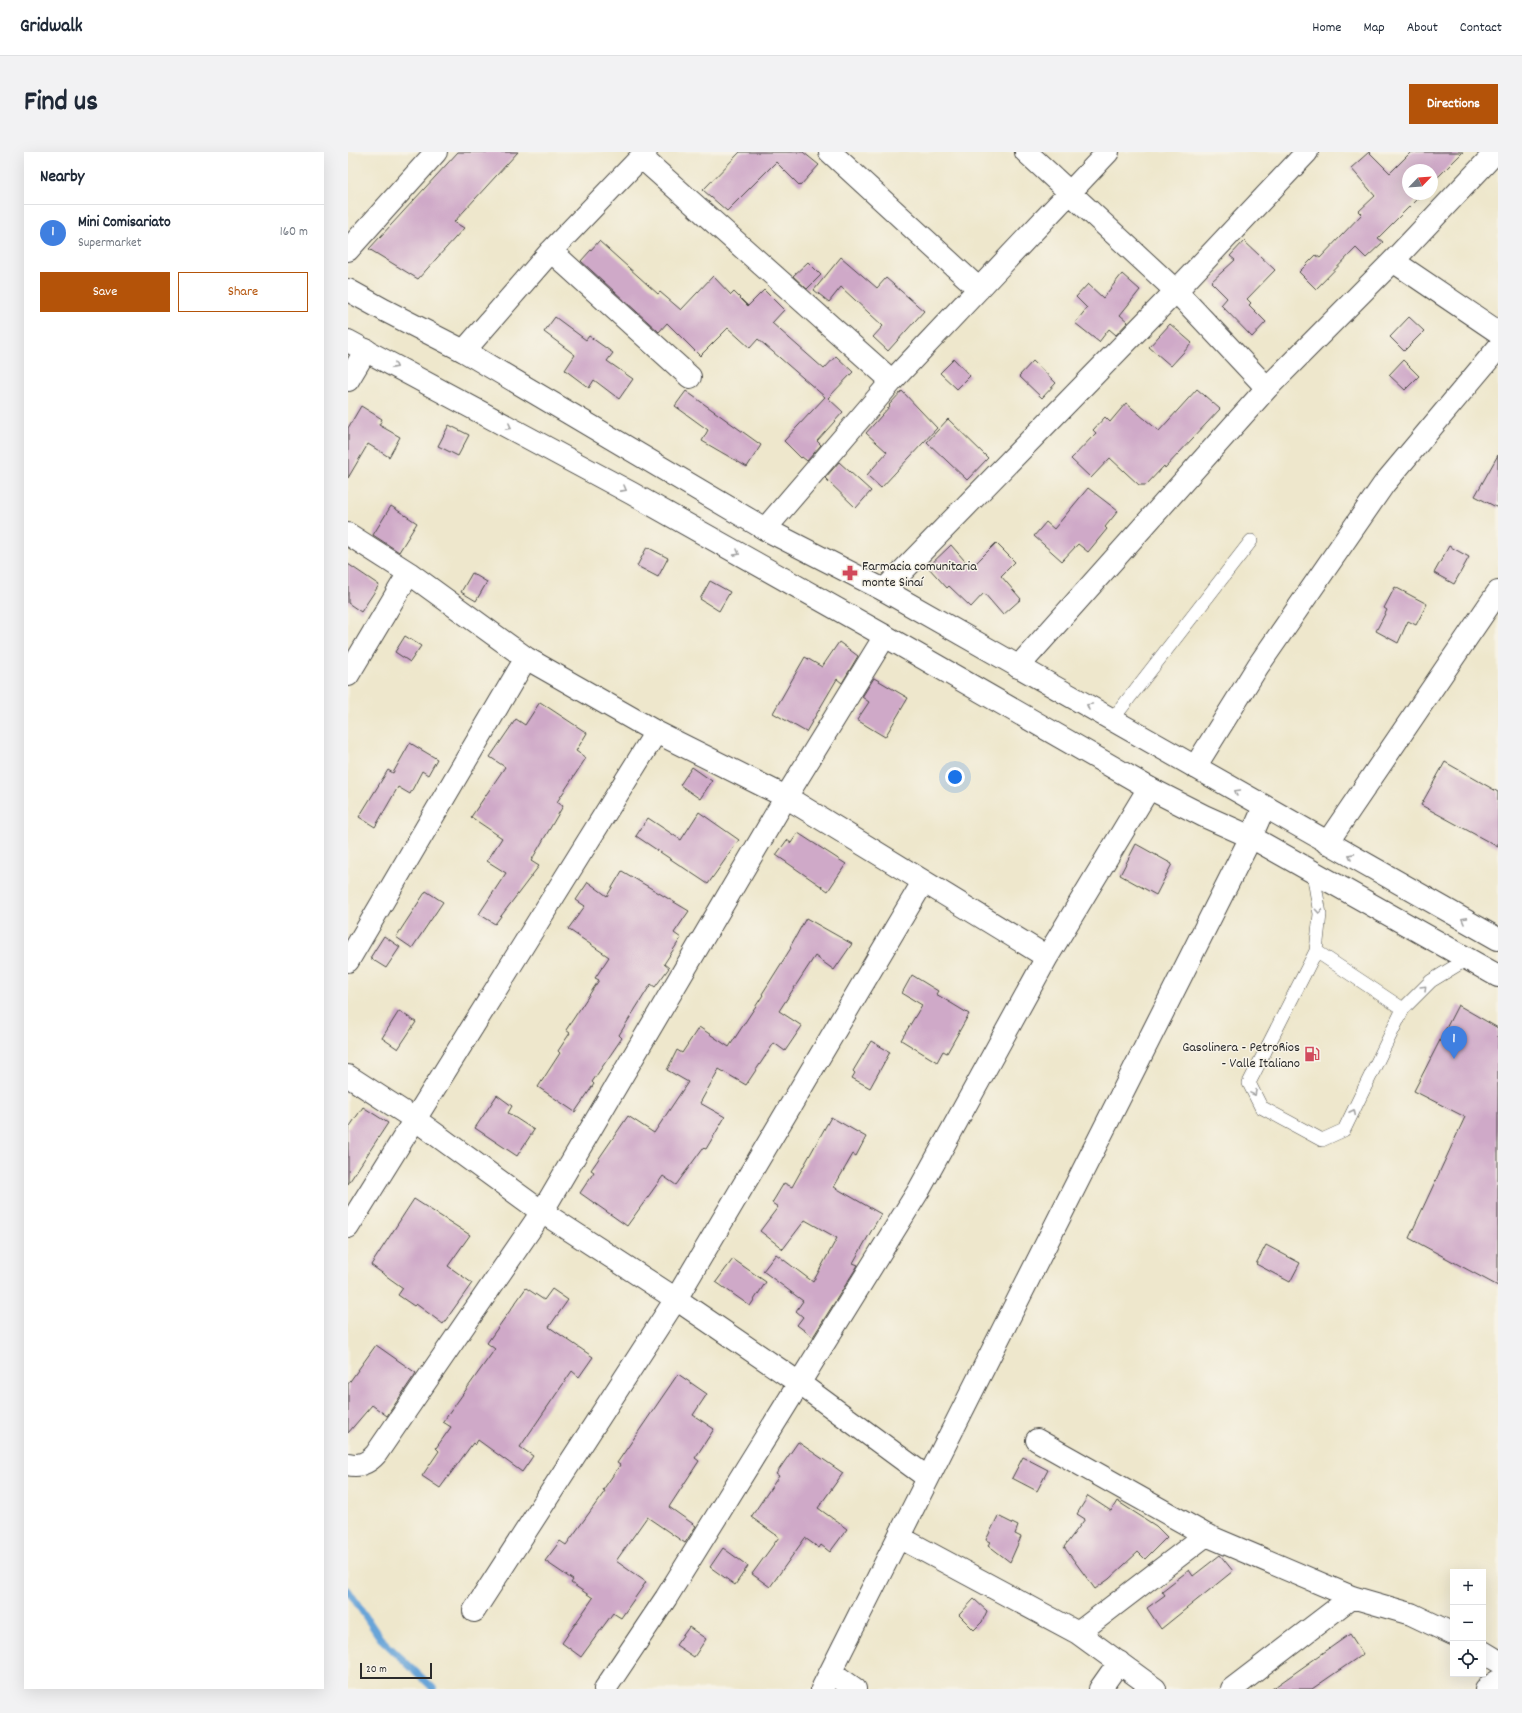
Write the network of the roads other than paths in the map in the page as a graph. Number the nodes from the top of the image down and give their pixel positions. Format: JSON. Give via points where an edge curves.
{"nodes":[{"id":1,"x":436,"y":152,"type":"edge"},
{"id":2,"x":830,"y":152,"type":"edge"},
{"id":3,"x":1026,"y":152,"type":"edge"},
{"id":4,"x":1108,"y":152,"type":"edge"},
{"id":5,"x":1307,"y":152,"type":"edge"},
{"id":6,"x":643,"y":154,"type":"edge"},
{"id":7,"x":1496,"y":155,"type":"edge"},
{"id":8,"x":1070,"y":194,"type":"junction"},
{"id":9,"x":348,"y":250,"type":"edge"},
{"id":10,"x":551,"y":251,"type":"junction"},
{"id":11,"x":1393,"y":262,"type":"junction"},
{"id":12,"x":348,"y":290,"type":"edge"},
{"id":13,"x":979,"y":290,"type":"junction"},
{"id":14,"x":1176,"y":291,"type":"junction"},
{"id":15,"x":1498,"y":332,"type":"edge"},
{"id":16,"x":357,"y":345,"type":"edge"},
{"id":17,"x":1498,"y":348,"type":"edge"},
{"id":18,"x":464,"y":351,"type":"junction"},
{"id":19,"x":690,"y":377,"type":"dead end"},
{"id":20,"x":348,"y":380,"type":"edge"},
{"id":21,"x":892,"y":381,"type":"junction"},
{"id":22,"x":1267,"y":388,"type":"junction"},
{"id":23,"x":765,"y":529,"type":"junction"},
{"id":24,"x":348,"y":534,"type":"edge"},
{"id":25,"x":1251,"y":541,"type":"dead end"},
{"id":26,"x":409,"y":573,"type":"junction"},
{"id":27,"x":884,"y":590,"type":"junction"},
{"id":28,"x":1498,"y":592,"type":"edge"},
{"id":29,"x":885,"y":636,"type":"junction"},
{"id":30,"x":526,"y":658,"type":"junction"},
{"id":31,"x":1018,"y":667,"type":"junction"},
{"id":32,"x":348,"y":675,"type":"edge"},
{"id":33,"x":1112,"y":720,"type":"junction"},
{"id":34,"x":656,"y":732,"type":"junction"},
{"id":35,"x":1195,"y":767,"type":"junction"},
{"id":36,"x":1149,"y":788,"type":"junction"},
{"id":37,"x":786,"y":797,"type":"junction"},
{"id":38,"x":1264,"y":808,"type":"junction"},
{"id":39,"x":1251,"y":838,"type":"junction"},
{"id":40,"x":1327,"y":843,"type":"junction"},
{"id":41,"x":1313,"y":872,"type":"junction"},
{"id":42,"x":923,"y":882,"type":"junction"},
{"id":43,"x":1498,"y":939,"type":"edge"},
{"id":44,"x":1316,"y":951,"type":"junction"},
{"id":45,"x":1047,"y":957,"type":"junction"},
{"id":46,"x":1467,"y":959,"type":"junction"},
{"id":47,"x":348,"y":961,"type":"edge"},
{"id":48,"x":1498,"y":976,"type":"edge"},
{"id":49,"x":1403,"y":1009,"type":"junction"},
{"id":50,"x":348,"y":1076,"type":"edge"},
{"id":51,"x":416,"y":1120,"type":"junction"},
{"id":52,"x":542,"y":1212,"type":"junction"},
{"id":53,"x":348,"y":1227,"type":"edge"},
{"id":54,"x":676,"y":1299,"type":"junction"},
{"id":55,"x":799,"y":1383,"type":"junction"},
{"id":56,"x":1037,"y":1440,"type":"dead end"},
{"id":57,"x":348,"y":1464,"type":"edge"},
{"id":58,"x":928,"y":1478,"type":"junction"},
{"id":59,"x":1206,"y":1535,"type":"junction"},
{"id":60,"x":899,"y":1537,"type":"junction"},
{"id":61,"x":1352,"y":1597,"type":"junction"},
{"id":62,"x":474,"y":1611,"type":"dead end"},
{"id":63,"x":1078,"y":1633,"type":"junction"},
{"id":64,"x":1450,"y":1633,"type":"edge"},
{"id":65,"x":1486,"y":1654,"type":"edge"},
{"id":66,"x":1498,"y":1661,"type":"edge"},
{"id":67,"x":1119,"y":1662,"type":"junction"},
{"id":68,"x":826,"y":1680,"type":"edge"},
{"id":69,"x":1498,"y":1681,"type":"edge"},
{"id":70,"x":605,"y":1689,"type":"edge"},
{"id":71,"x":855,"y":1689,"type":"edge"},
{"id":72,"x":1100,"y":1689,"type":"edge"},
{"id":73,"x":1155,"y":1689,"type":"edge"},
{"id":74,"x":1232,"y":1689,"type":"edge"},
{"id":75,"x":1486,"y":1689,"type":"edge"}],
"edges":[{"from":1,"to":9,"type":"street"},
{"from":2,"to":13,"type":"street"},
{"from":3,"to":8,"type":"street"},
{"from":4,"to":8,"type":"street"},
{"from":5,"to":14,"type":"street"},
{"from":6,"to":10,"type":"street"},
{"from":6,"to":21,"type":"street"},
{"from":7,"to":11,"type":"street"},
{"from":8,"to":13,"type":"street"},
{"from":8,"to":14,"type":"street"},
{"from":10,"to":18,"type":"street"},
{"from":10,"to":19,"type":"street"},
{"from":11,"to":15,"type":"street"},
{"from":11,"to":22,"type":"street"},
{"from":12,"to":18,"type":"street"},
{"from":13,"to":21,"type":"street"},
{"from":14,"to":22,"type":"street"},
{"from":14,"to":27,"type":"street"},
{"from":16,"to":20,"type":"street"},
{"from":16,"to":29,"type":"street","one_way":true},
{"from":17,"to":35,"type":"street","via":[[1384,484],[1258,666]]},
{"from":18,"to":23,"type":"street"},
{"from":21,"to":23,"type":"street"},
{"from":22,"to":31,"type":"street"},
{"from":23,"to":27,"type":"street"},
{"from":24,"to":26,"type":"street"},
{"from":25,"to":33,"type":"lane"},
{"from":26,"to":30,"type":"street"},
{"from":26,"to":32,"type":"street"},
{"from":27,"to":31,"type":"street"},
{"from":28,"to":40,"type":"street"},
{"from":29,"to":36,"type":"street"},
{"from":29,"to":37,"type":"street"},
{"from":30,"to":34,"type":"street"},
{"from":30,"to":47,"type":"street"},
{"from":33,"to":31,"type":"street","one_way":true},
{"from":33,"to":35,"type":"street"},
{"from":34,"to":37,"type":"street"},
{"from":34,"to":51,"type":"street"},
{"from":38,"to":35,"type":"street","one_way":true},
{"from":36,"to":39,"type":"street"},
{"from":36,"to":45,"type":"street"},
{"from":37,"to":42,"type":"street"},
{"from":37,"to":52,"type":"street"},
{"from":38,"to":39,"type":"street"},
{"from":38,"to":40,"type":"street"},
{"from":39,"to":41,"type":"street"},
{"from":39,"to":58,"type":"street"},
{"from":43,"to":40,"type":"street","one_way":true},
{"from":41,"to":44,"type":"lane","one_way":true,"via":[[1320,914]]},
{"from":41,"to":46,"type":"street"},
{"from":42,"to":45,"type":"street"},
{"from":42,"to":54,"type":"street"},
{"from":44,"to":49,"type":"lane"},
{"from":44,"to":49,"type":"lane","one_way":true,"via":[[1249,1084],[1261,1107],[1322,1140],[1344,1130]]},
{"from":45,"to":55,"type":"street","via":[[919,1190]]},
{"from":46,"to":48,"type":"street"},
{"from":49,"to":46,"type":"lane","one_way":true,"via":[[1431,981]]},
{"from":50,"to":51,"type":"street"},
{"from":51,"to":52,"type":"street"},
{"from":51,"to":53,"type":"street"},
{"from":52,"to":54,"type":"street"},
{"from":52,"to":57,"type":"street","via":[[376,1454],[366,1463]]},
{"from":54,"to":55,"type":"street"},
{"from":54,"to":62,"type":"street"},
{"from":55,"to":58,"type":"street"},
{"from":55,"to":70,"type":"street","via":[[666,1598]]},
{"from":56,"to":59,"type":"street"},
{"from":58,"to":60,"type":"street"},
{"from":59,"to":61,"type":"street"},
{"from":59,"to":63,"type":"street"},
{"from":60,"to":63,"type":"street"},
{"from":60,"to":68,"type":"street"},
{"from":61,"to":64,"type":"street","via":[[1411,1614]]},
{"from":61,"to":74,"type":"street"},
{"from":63,"to":67,"type":"street"},
{"from":65,"to":66,"type":"street"},
{"from":67,"to":72,"type":"street"},
{"from":67,"to":73,"type":"street"},
{"from":68,"to":71,"type":"street"},
{"from":69,"to":75,"type":"street"}]}
